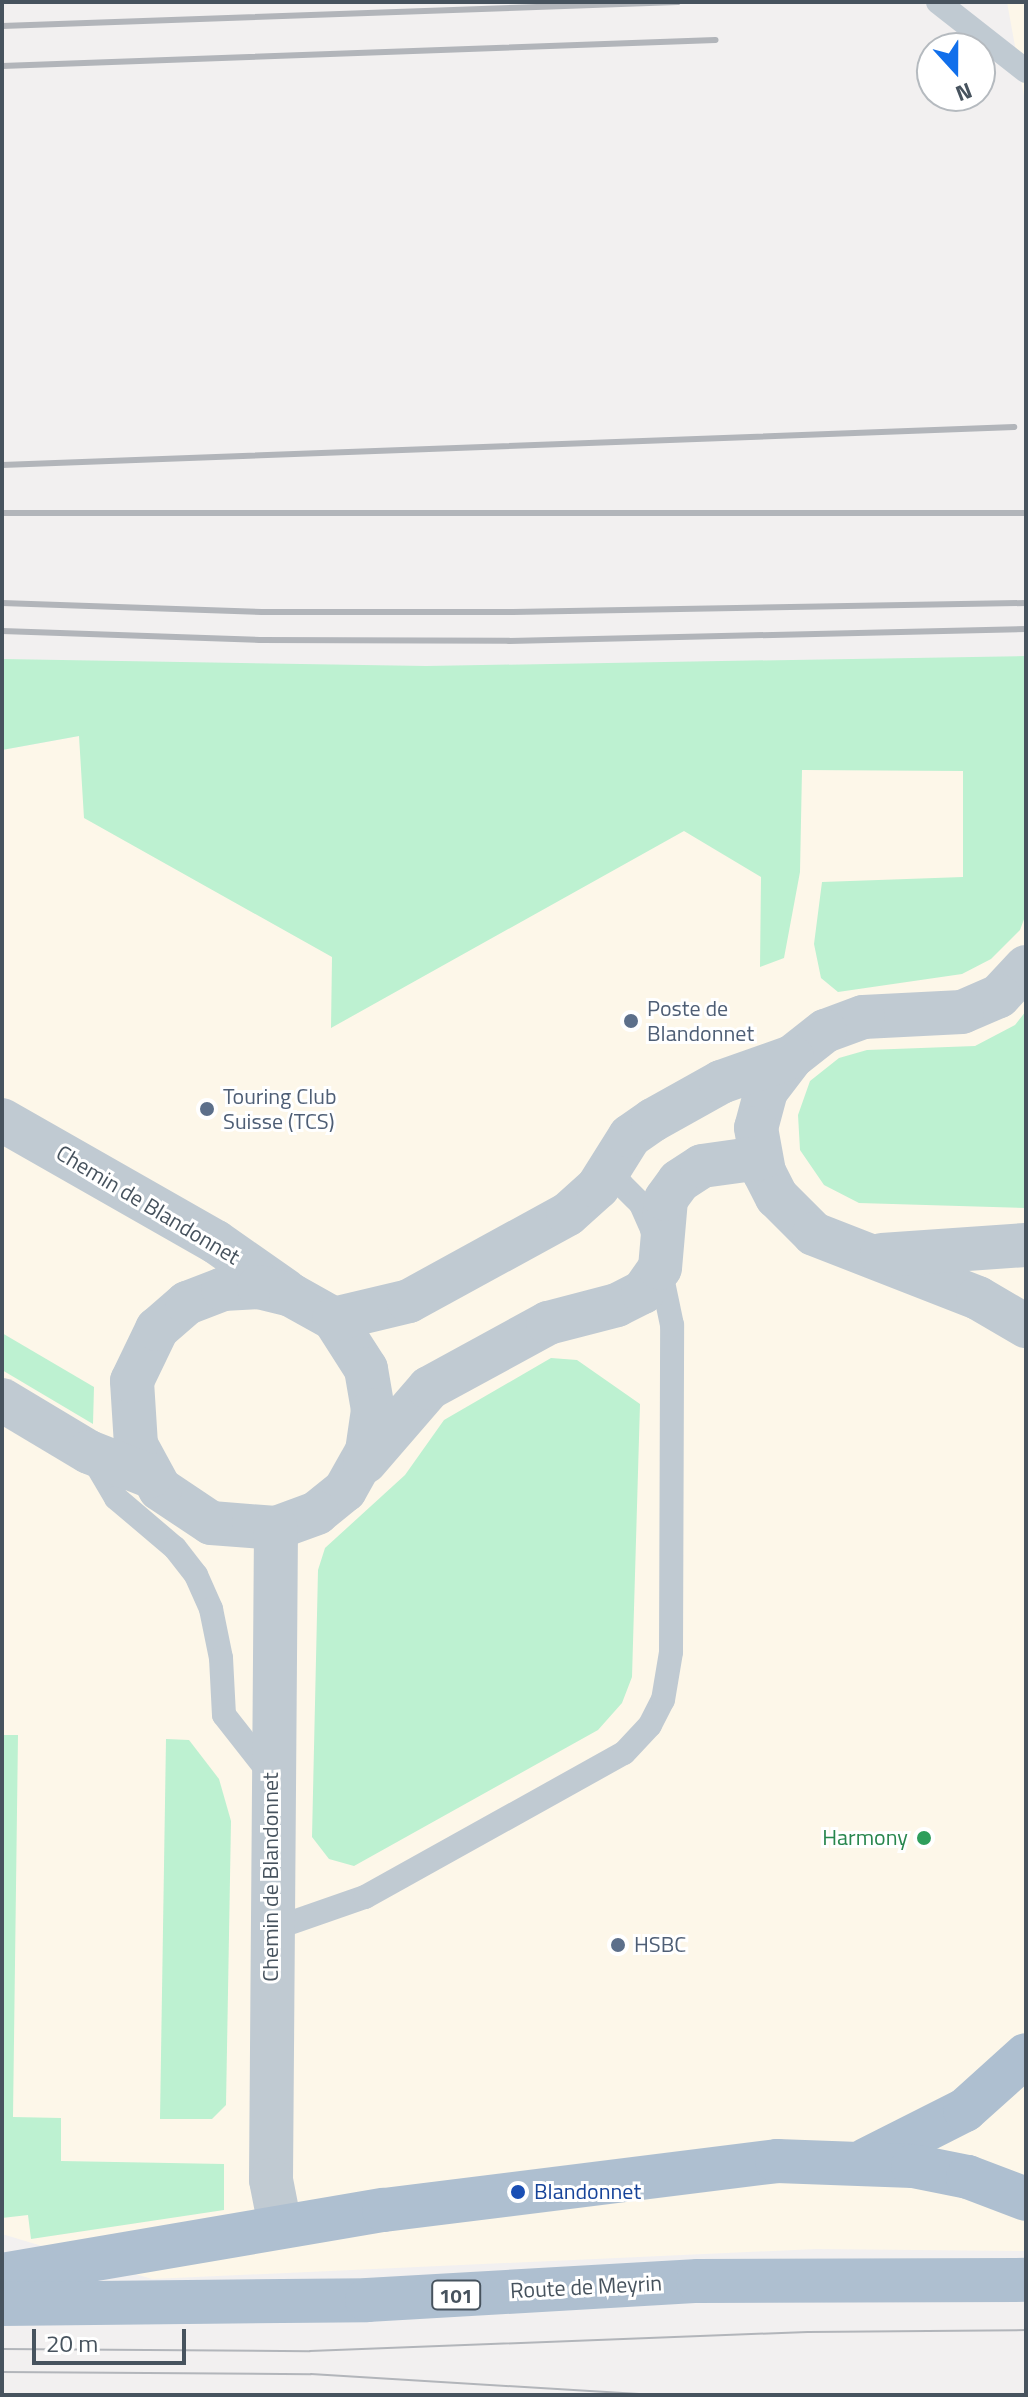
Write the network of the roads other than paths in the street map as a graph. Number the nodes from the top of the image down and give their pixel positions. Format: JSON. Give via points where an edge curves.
{"nodes":[{"id":1,"x":938,"y":2,"type":"edge"},
{"id":2,"x":1026,"y":71,"type":"edge"},
{"id":3,"x":1026,"y":967,"type":"edge"},
{"id":4,"x":792,"y":1057,"type":"junction"},
{"id":5,"x":2,"y":1120,"type":"edge"},
{"id":6,"x":760,"y":1158,"type":"junction"},
{"id":7,"x":604,"y":1176,"type":"junction"},
{"id":8,"x":1026,"y":1245,"type":"edge"},
{"id":9,"x":868,"y":1256,"type":"junction"},
{"id":10,"x":660,"y":1268,"type":"junction"},
{"id":11,"x":291,"y":1295,"type":"junction"},
{"id":12,"x":334,"y":1319,"type":"junction"},
{"id":13,"x":1026,"y":1326,"type":"edge"},
{"id":14,"x":2,"y":1400,"type":"edge"},
{"id":15,"x":89,"y":1452,"type":"junction"},
{"id":16,"x":361,"y":1466,"type":"junction"},
{"id":17,"x":150,"y":1476,"type":"junction"},
{"id":18,"x":276,"y":1528,"type":"junction"},
{"id":19,"x":271,"y":1775,"type":"junction"},
{"id":20,"x":270,"y":1930,"type":"junction"},
{"id":21,"x":1026,"y":2055,"type":"edge"},
{"id":22,"x":863,"y":2161,"type":"junction"},
{"id":23,"x":1026,"y":2199,"type":"edge"},
{"id":24,"x":280,"y":2226,"type":"junction"},
{"id":25,"x":2,"y":2275,"type":"edge"},
{"id":26,"x":1026,"y":2280,"type":"edge"},
{"id":27,"x":2,"y":2304,"type":"edge"}],
"edges":[{"from":1,"to":2,"type":"lane"},
{"from":3,"to":4,"type":"street","via":[[1012,985],[962,1012],[863,1017],[825,1031]]},
{"from":4,"to":6,"type":"street","via":[[766,1091],[756,1128]]},
{"from":4,"to":7,"type":"street","via":[[721,1082],[653,1120],[630,1136]]},
{"from":5,"to":11,"type":"street","name":"Chemin de Blandonnet","via":[[216,1242]]},
{"from":6,"to":9,"type":"street","via":[[786,1211],[814,1234]]},
{"from":6,"to":10,"type":"street","via":[[702,1166],[679,1181],[666,1199]]},
{"from":7,"to":10,"type":"lane","via":[[641,1204]]},
{"from":7,"to":12,"type":"street","via":[[568,1214],[409,1301]]},
{"from":8,"to":9,"type":"street"},
{"from":9,"to":13,"type":"street","via":[[978,1298]]},
{"from":10,"to":16,"type":"street","name":"Chemin de Blandonnet","via":[[633,1299],[548,1323],[429,1388]]},
{"from":10,"to":20,"type":"lane","via":[[672,1325],[671,1652],[663,1700],[650,1725],[624,1753],[365,1897]]},
{"from":11,"to":12,"type":"street","name":"Chemin de Blandonnet"},
{"from":11,"to":17,"type":"street","name":"Chemin de Blandonnet","via":[[259,1287],[210,1292],[187,1303],[157,1329],[137,1364],[130,1406],[136,1445]]},
{"from":12,"to":16,"type":"street","name":"Chemin de Blandonnet","via":[[358,1352],[371,1389],[372,1421]]},
{"from":14,"to":15,"type":"street","name":"Chemin de Blandonnet"},
{"from":15,"to":17,"type":"street","name":"Chemin de Blandonnet"},
{"from":15,"to":19,"type":"lane","via":[[116,1498],[175,1548],[196,1575],[211,1609],[221,1658],[224,1715]]},
{"from":16,"to":18,"type":"street","name":"Chemin de Blandonnet","via":[[345,1490],[317,1513]]},
{"from":17,"to":18,"type":"street","name":"Chemin de Blandonnet","via":[[178,1505],[211,1523]]},
{"from":18,"to":19,"type":"street","name":"Chemin de Blandonnet"},
{"from":19,"to":20,"type":"street","name":"Chemin de Blandonnet"},
{"from":20,"to":24,"type":"street","name":"Chemin de Blandonnet","via":[[271,2180]]},
{"from":21,"to":22,"type":"main road","via":[[965,2110]]},
{"from":22,"to":23,"type":"main road","via":[[968,2177]]},
{"from":22,"to":24,"type":"main road","via":[[701,2168]]},
{"from":24,"to":25,"type":"main road"},
{"from":26,"to":27,"type":"main road","name":"Route de Meyrin","number":"101","via":[[698,2281],[367,2300]]}]}
